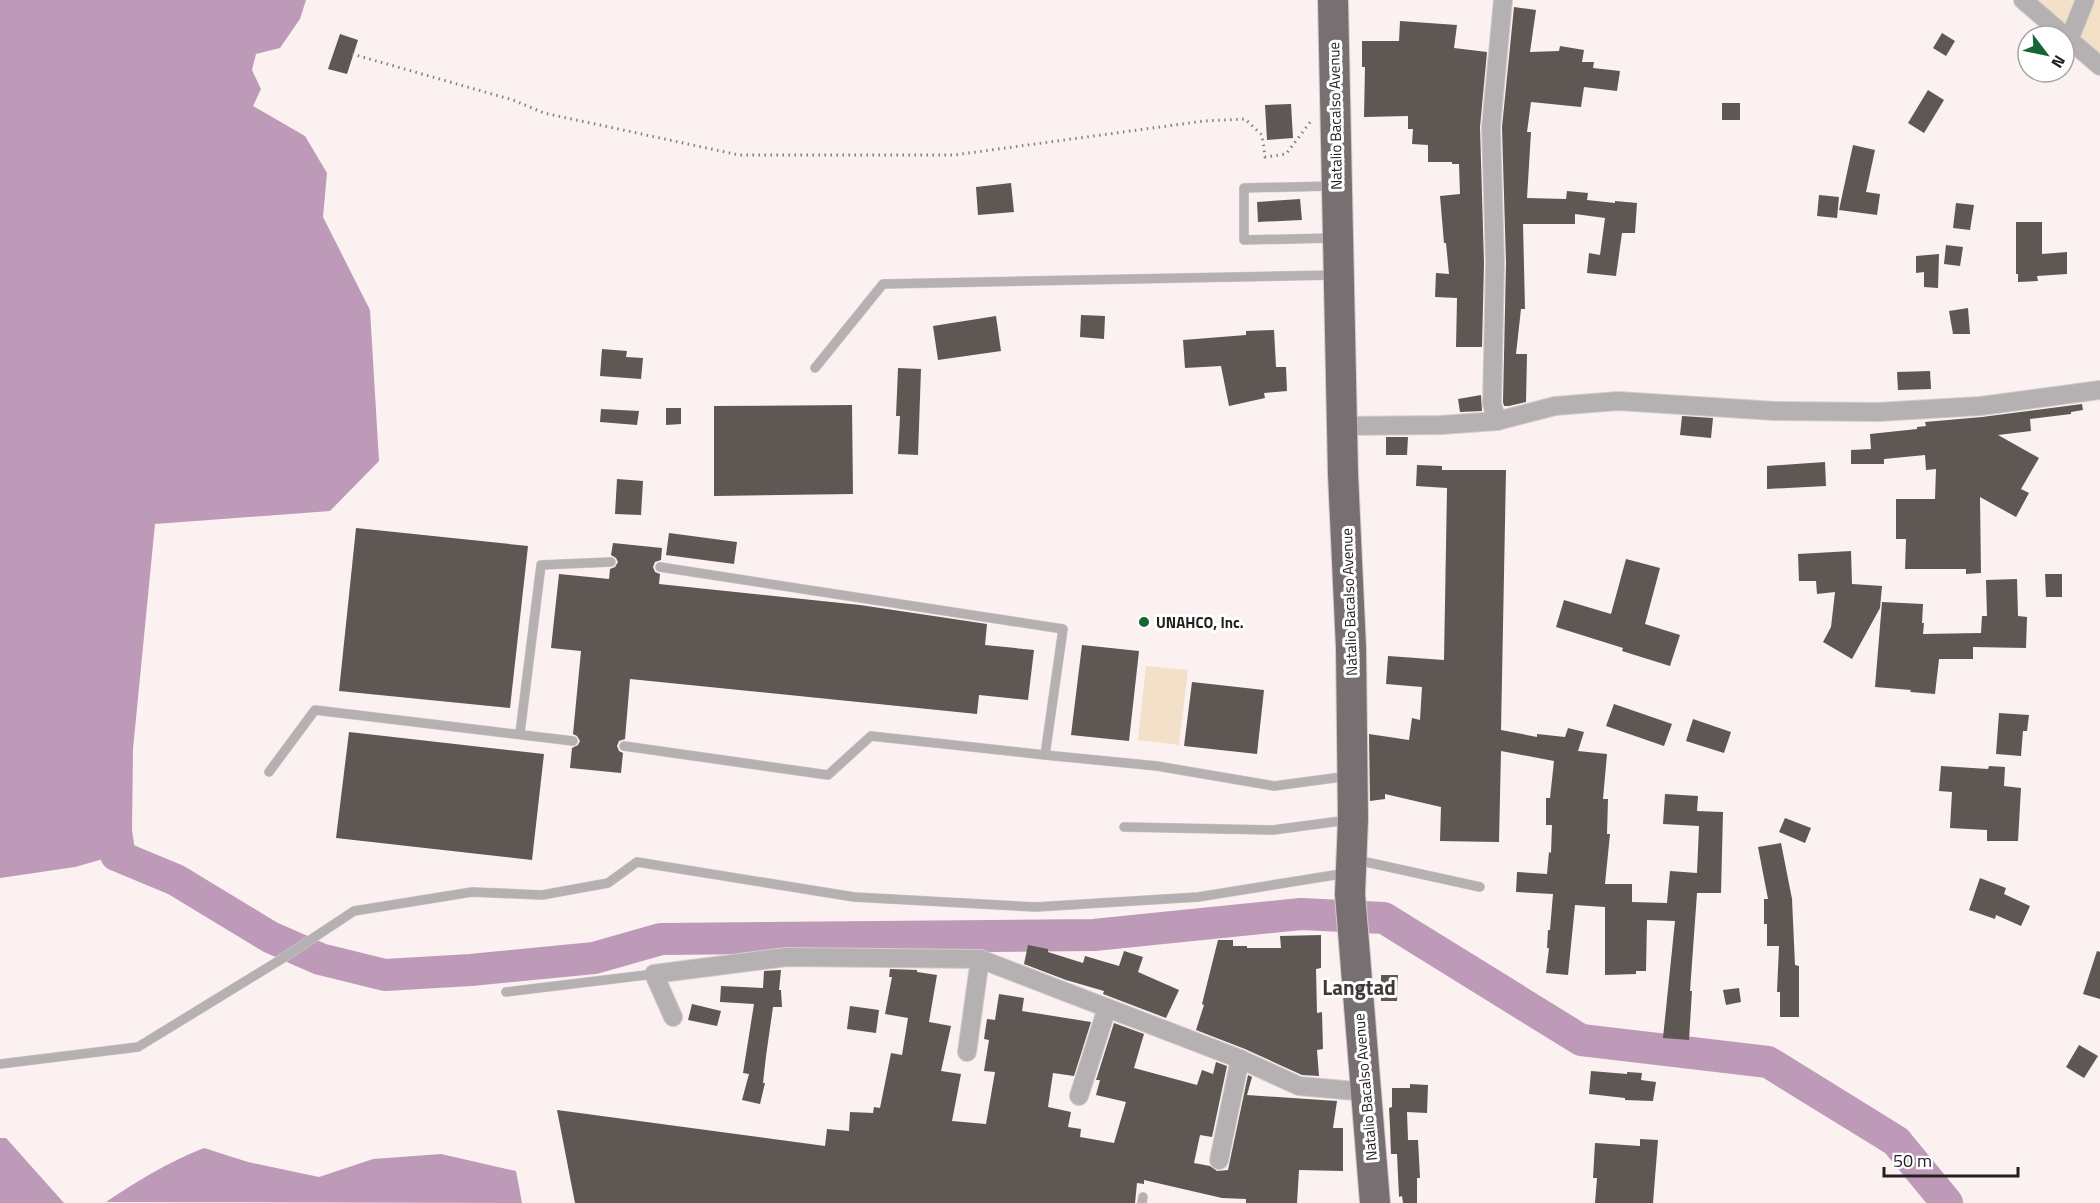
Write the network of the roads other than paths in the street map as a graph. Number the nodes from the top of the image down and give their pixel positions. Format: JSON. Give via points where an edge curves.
{"nodes":[{"id":1,"x":1333,"y":0,"type":"edge"},
{"id":2,"x":1503,"y":0,"type":"edge"},
{"id":3,"x":2023,"y":0,"type":"edge"},
{"id":4,"x":2085,"y":0,"type":"edge"},
{"id":5,"x":2051,"y":24,"type":"edge"},
{"id":6,"x":2075,"y":24,"type":"edge"},
{"id":7,"x":2076,"y":46,"type":"edge"},
{"id":8,"x":2100,"y":66,"type":"edge"},
{"id":9,"x":1337,"y":186,"type":"junction"},
{"id":10,"x":1338,"y":238,"type":"junction"},
{"id":11,"x":1339,"y":275,"type":"junction"},
{"id":12,"x":815,"y":368,"type":"dead end"},
{"id":13,"x":2100,"y":390,"type":"edge"},
{"id":14,"x":1497,"y":421,"type":"junction"},
{"id":15,"x":1342,"y":426,"type":"junction"},
{"id":16,"x":611,"y":562,"type":"dead end"},
{"id":17,"x":660,"y":567,"type":"dead end"},
{"id":18,"x":520,"y":733,"type":"junction"},
{"id":19,"x":573,"y":741,"type":"dead end"},
{"id":20,"x":624,"y":746,"type":"dead end"},
{"id":21,"x":1045,"y":755,"type":"junction"},
{"id":22,"x":269,"y":772,"type":"dead end"},
{"id":23,"x":1353,"y":775,"type":"junction"},
{"id":24,"x":1353,"y":819,"type":"junction"},
{"id":25,"x":1124,"y":827,"type":"dead end"},
{"id":26,"x":1351,"y":875,"type":"junction"},
{"id":27,"x":1480,"y":887,"type":"dead end"},
{"id":28,"x":980,"y":959,"type":"junction"},
{"id":29,"x":654,"y":974,"type":"junction"},
{"id":30,"x":506,"y":992,"type":"dead end"},
{"id":31,"x":1107,"y":1008,"type":"junction"},
{"id":32,"x":673,"y":1017,"type":"dead end"},
{"id":33,"x":967,"y":1052,"type":"dead end"},
{"id":34,"x":1240,"y":1059,"type":"junction"},
{"id":35,"x":0,"y":1064,"type":"edge"},
{"id":36,"x":1367,"y":1092,"type":"junction"},
{"id":37,"x":1079,"y":1096,"type":"dead end"},
{"id":38,"x":1219,"y":1160,"type":"dead end"},
{"id":39,"x":1375,"y":1203,"type":"edge"}],
"edges":[{"from":1,"to":9,"type":"highway","name":"Natalio Bacalso Avenue"},
{"from":2,"to":14,"type":"street","via":[[1491,126],[1495,263],[1492,404]]},
{"from":3,"to":5,"type":"street"},
{"from":4,"to":6,"type":"street"},
{"from":7,"to":8,"type":"street"},
{"from":9,"to":10,"type":"highway","name":"Natalio Bacalso Avenue"},
{"from":9,"to":10,"type":"lane","via":[[1244,188],[1244,240]]},
{"from":10,"to":11,"type":"highway","name":"Natalio Bacalso Avenue"},
{"from":11,"to":12,"type":"lane","via":[[883,284]]},
{"from":11,"to":15,"type":"highway","name":"Natalio Bacalso Avenue"},
{"from":13,"to":14,"type":"street","via":[[1981,406],[1878,412],[1775,411],[1617,401],[1555,406]]},
{"from":14,"to":15,"type":"street"},
{"from":15,"to":23,"type":"highway","name":"Natalio Bacalso Avenue"},
{"from":16,"to":18,"type":"lane","via":[[541,565]]},
{"from":17,"to":21,"type":"lane","via":[[1063,629]]},
{"from":18,"to":19,"type":"lane"},
{"from":18,"to":22,"type":"lane","via":[[315,710]]},
{"from":20,"to":21,"type":"lane","via":[[828,775],[871,736]]},
{"from":21,"to":23,"type":"lane","via":[[1157,766],[1274,786]]},
{"from":23,"to":24,"type":"highway","name":"Natalio Bacalso Avenue"},
{"from":24,"to":25,"type":"lane","via":[[1273,830]]},
{"from":24,"to":26,"type":"highway","name":"Natalio Bacalso Avenue"},
{"from":26,"to":27,"type":"lane"},
{"from":26,"to":35,"type":"lane","via":[[1198,897],[1036,907],[854,897],[637,862],[608,883],[542,895],[472,892],[354,911],[138,1047]]},
{"from":26,"to":36,"type":"highway","name":"Natalio Bacalso Avenue","via":[[1352,939]]},
{"from":28,"to":29,"type":"street","via":[[787,957]]},
{"from":28,"to":31,"type":"street"},
{"from":28,"to":33,"type":"street"},
{"from":29,"to":30,"type":"lane"},
{"from":29,"to":32,"type":"street"},
{"from":31,"to":34,"type":"street"},
{"from":31,"to":37,"type":"street"},
{"from":34,"to":36,"type":"street","via":[[1299,1086]]},
{"from":34,"to":38,"type":"street"},
{"from":36,"to":39,"type":"highway","name":"Natalio Bacalso Avenue"}]}
